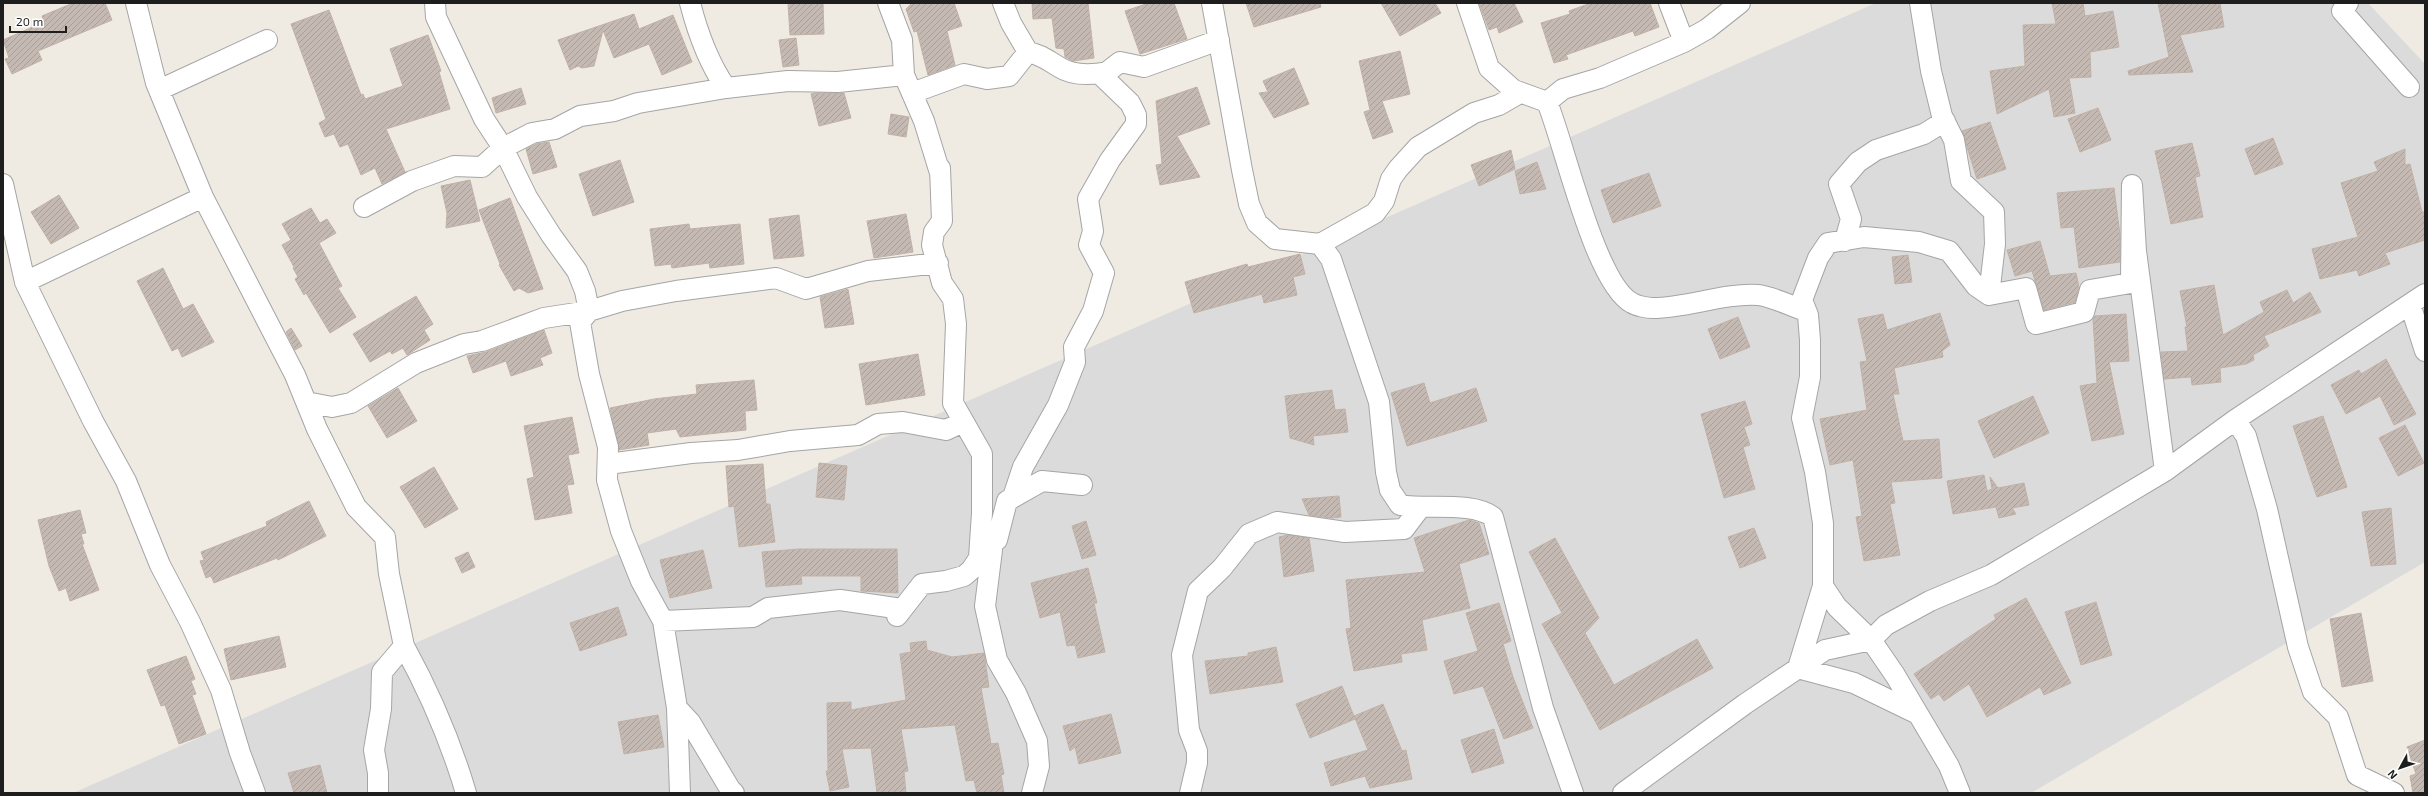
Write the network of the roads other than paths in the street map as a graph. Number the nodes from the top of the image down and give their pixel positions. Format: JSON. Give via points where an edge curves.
{"nodes":[{"id":1,"x":136,"y":3,"type":"edge"},
{"id":2,"x":435,"y":3,"type":"edge"},
{"id":3,"x":690,"y":3,"type":"edge"},
{"id":4,"x":888,"y":3,"type":"edge"},
{"id":5,"x":1003,"y":3,"type":"edge"},
{"id":6,"x":1212,"y":3,"type":"edge"},
{"id":7,"x":1467,"y":3,"type":"edge"},
{"id":8,"x":1669,"y":3,"type":"edge"},
{"id":9,"x":1740,"y":3,"type":"edge"},
{"id":10,"x":1920,"y":3,"type":"edge"},
{"id":11,"x":2348,"y":3,"type":"edge"},
{"id":12,"x":267,"y":40,"type":"dead end"},
{"id":13,"x":1219,"y":40,"type":"junction"},
{"id":14,"x":1684,"y":42,"type":"junction"},
{"id":15,"x":1028,"y":52,"type":"junction"},
{"id":16,"x":1108,"y":72,"type":"junction"},
{"id":17,"x":904,"y":74,"type":"junction"},
{"id":18,"x":2409,"y":87,"type":"dead end"},
{"id":19,"x":726,"y":88,"type":"junction"},
{"id":20,"x":159,"y":90,"type":"junction"},
{"id":21,"x":1514,"y":90,"type":"junction"},
{"id":22,"x":912,"y":93,"type":"junction"},
{"id":23,"x":1547,"y":102,"type":"junction"},
{"id":24,"x":1944,"y":122,"type":"junction"},
{"id":25,"x":503,"y":148,"type":"junction"},
{"id":26,"x":3,"y":184,"type":"edge"},
{"id":27,"x":203,"y":196,"type":"junction"},
{"id":28,"x":364,"y":207,"type":"dead end"},
{"id":29,"x":1845,"y":241,"type":"junction"},
{"id":30,"x":1320,"y":244,"type":"junction"},
{"id":31,"x":938,"y":263,"type":"junction"},
{"id":32,"x":25,"y":282,"type":"junction"},
{"id":33,"x":1989,"y":295,"type":"junction"},
{"id":34,"x":2418,"y":299,"type":"edge"},
{"id":35,"x":589,"y":311,"type":"junction"},
{"id":36,"x":1806,"y":311,"type":"junction"},
{"id":37,"x":2425,"y":351,"type":"edge"},
{"id":38,"x":306,"y":402,"type":"junction"},
{"id":39,"x":2235,"y":420,"type":"junction"},
{"id":40,"x":963,"y":422,"type":"junction"},
{"id":41,"x":608,"y":464,"type":"junction"},
{"id":42,"x":2165,"y":471,"type":"junction"},
{"id":43,"x":1082,"y":485,"type":"dead end"},
{"id":44,"x":1013,"y":497,"type":"junction"},
{"id":45,"x":1420,"y":508,"type":"junction"},
{"id":46,"x":982,"y":519,"type":"junction"},
{"id":47,"x":988,"y":538,"type":"junction"},
{"id":48,"x":1823,"y":586,"type":"junction"},
{"id":49,"x":662,"y":621,"type":"junction"},
{"id":50,"x":1871,"y":640,"type":"junction"},
{"id":51,"x":404,"y":646,"type":"junction"},
{"id":52,"x":1798,"y":668,"type":"junction"},
{"id":53,"x":677,"y":708,"type":"junction"},
{"id":54,"x":1918,"y":714,"type":"junction"},
{"id":55,"x":254,"y":793,"type":"edge"},
{"id":56,"x":378,"y":793,"type":"edge"},
{"id":57,"x":466,"y":793,"type":"edge"},
{"id":58,"x":680,"y":793,"type":"edge"},
{"id":59,"x":734,"y":793,"type":"edge"},
{"id":60,"x":1032,"y":793,"type":"edge"},
{"id":61,"x":1190,"y":793,"type":"edge"},
{"id":62,"x":1573,"y":793,"type":"edge"},
{"id":63,"x":1623,"y":793,"type":"edge"},
{"id":64,"x":1960,"y":793,"type":"edge"},
{"id":65,"x":2394,"y":793,"type":"edge"}],
"edges":[{"from":1,"to":20,"type":"street"},
{"from":2,"to":25,"type":"street","via":[[436,17],[484,118]]},
{"from":3,"to":19,"type":"street","via":[[698,33],[715,72]]},
{"from":4,"to":17,"type":"street","via":[[902,40]]},
{"from":5,"to":15,"type":"street"},
{"from":6,"to":13,"type":"street"},
{"from":7,"to":21,"type":"street","via":[[1489,68]]},
{"from":8,"to":14,"type":"street"},
{"from":9,"to":14,"type":"street","via":[[1707,29]]},
{"from":10,"to":24,"type":"street","via":[[1931,71]]},
{"from":11,"to":18,"type":"street","via":[[2342,11]]},
{"from":12,"to":20,"type":"street"},
{"from":13,"to":16,"type":"street","via":[[1144,67],[1120,62]]},
{"from":13,"to":30,"type":"street","via":[[1249,204],[1257,223],[1275,239]]},
{"from":14,"to":23,"type":"street","via":[[1600,78],[1563,89]]},
{"from":15,"to":16,"type":"street","via":[[1042,55],[1060,68],[1090,75]]},
{"from":15,"to":22,"type":"street","via":[[1009,76],[986,79],[964,74]]},
{"from":16,"to":44,"type":"street","via":[[1102,76],[1130,104],[1136,115],[1136,124],[1110,160],[1088,199],[1093,231],[1089,244],[1104,273],[1093,311],[1074,347],[1075,362],[1058,404],[1024,467]]},
{"from":17,"to":19,"type":"street","via":[[838,82],[788,81]]},
{"from":17,"to":22,"type":"street"},
{"from":19,"to":25,"type":"street","via":[[580,116],[555,129],[532,133]]},
{"from":20,"to":27,"type":"street"},
{"from":21,"to":23,"type":"street"},
{"from":21,"to":30,"type":"street","via":[[1518,94],[1499,105],[1474,113],[1418,147],[1398,169],[1384,201],[1375,214]]},
{"from":22,"to":31,"type":"street","via":[[940,170],[942,221],[934,232],[932,245]]},
{"from":23,"to":36,"type":"street","via":[[1574,192],[1597,248],[1613,283],[1631,303],[1652,308],[1718,297],[1759,295]]},
{"from":24,"to":29,"type":"street","via":[[1924,134],[1876,150],[1853,168],[1839,184],[1851,219]]},
{"from":24,"to":33,"type":"street","via":[[1954,140],[1961,181],[1994,212],[1995,244]]},
{"from":25,"to":28,"type":"street","via":[[482,167],[454,166],[412,181]]},
{"from":25,"to":35,"type":"street","via":[[527,196],[577,271]]},
{"from":26,"to":32,"type":"street"},
{"from":27,"to":32,"type":"street"},
{"from":27,"to":38,"type":"street","via":[[295,375]]},
{"from":29,"to":33,"type":"street","via":[[1864,237],[1894,239],[1949,250],[1976,286]]},
{"from":29,"to":36,"type":"street","via":[[1828,243],[1818,258],[1802,300]]},
{"from":30,"to":45,"type":"street","via":[[1331,259],[1379,402],[1390,490],[1400,505]]},
{"from":31,"to":35,"type":"street","via":[[868,271],[806,289],[776,278],[694,288],[622,301]]},
{"from":31,"to":40,"type":"street","via":[[942,283],[953,299],[956,324],[953,403]]},
{"from":32,"to":55,"type":"street","via":[[93,421],[126,481],[160,565],[221,690]]},
{"from":33,"to":42,"type":"street","via":[[2026,288],[2036,324],[2084,312],[2090,290],[2131,283],[2132,185],[2136,251]]},
{"from":34,"to":37,"type":"street"},
{"from":34,"to":39,"type":"street"},
{"from":35,"to":38,"type":"street","via":[[544,318],[464,344],[416,363],[351,403],[332,407]]},
{"from":35,"to":41,"type":"street","via":[[580,322],[589,374],[608,447]]},
{"from":36,"to":48,"type":"street","via":[[1810,340],[1810,377],[1802,418],[1815,472],[1823,523]]},
{"from":38,"to":51,"type":"street","via":[[356,507],[385,537],[389,574]]},
{"from":39,"to":42,"type":"street"},
{"from":39,"to":65,"type":"street","via":[[2246,436],[2267,509],[2298,647],[2313,692],[2338,717],[2357,775]]},
{"from":40,"to":41,"type":"street","via":[[946,430],[903,422],[878,424],[858,434],[790,441],[738,450],[691,452]]},
{"from":40,"to":46,"type":"street","via":[[982,454]]},
{"from":41,"to":49,"type":"street","via":[[607,480],[621,531],[641,581]]},
{"from":42,"to":50,"type":"street","via":[[1991,575],[1930,601],[1886,625]]},
{"from":43,"to":44,"type":"street","via":[[1042,481]]},
{"from":44,"to":47,"type":"street","via":[[1007,501],[997,540]]},
{"from":45,"to":61,"type":"street","via":[[1404,529],[1345,532],[1276,522],[1249,534],[1222,568],[1198,591],[1182,655],[1189,730],[1197,750],[1197,763]]},
{"from":45,"to":62,"type":"street","via":[[1484,510],[1493,517],[1543,708]]},
{"from":46,"to":47,"type":"street"},
{"from":46,"to":49,"type":"street","via":[[979,558],[971,570],[964,576],[922,584],[900,612],[840,600],[768,608],[753,616]]},
{"from":47,"to":60,"type":"street","via":[[992,550],[986,606],[998,660],[1038,741],[1039,766]]},
{"from":48,"to":50,"type":"street","via":[[1837,607]]},
{"from":48,"to":52,"type":"street"},
{"from":49,"to":53,"type":"street"},
{"from":50,"to":52,"type":"street","via":[[1825,650]]},
{"from":50,"to":54,"type":"street","via":[[1895,674]]},
{"from":51,"to":56,"type":"street","via":[[382,672],[381,709],[374,750]]},
{"from":51,"to":57,"type":"street","via":[[433,698],[455,754]]},
{"from":52,"to":54,"type":"street","via":[[1854,683]]},
{"from":52,"to":63,"type":"street"},
{"from":53,"to":58,"type":"street"},
{"from":53,"to":59,"type":"street","via":[[690,722]]},
{"from":54,"to":64,"type":"street","via":[[1949,766]]}]}
